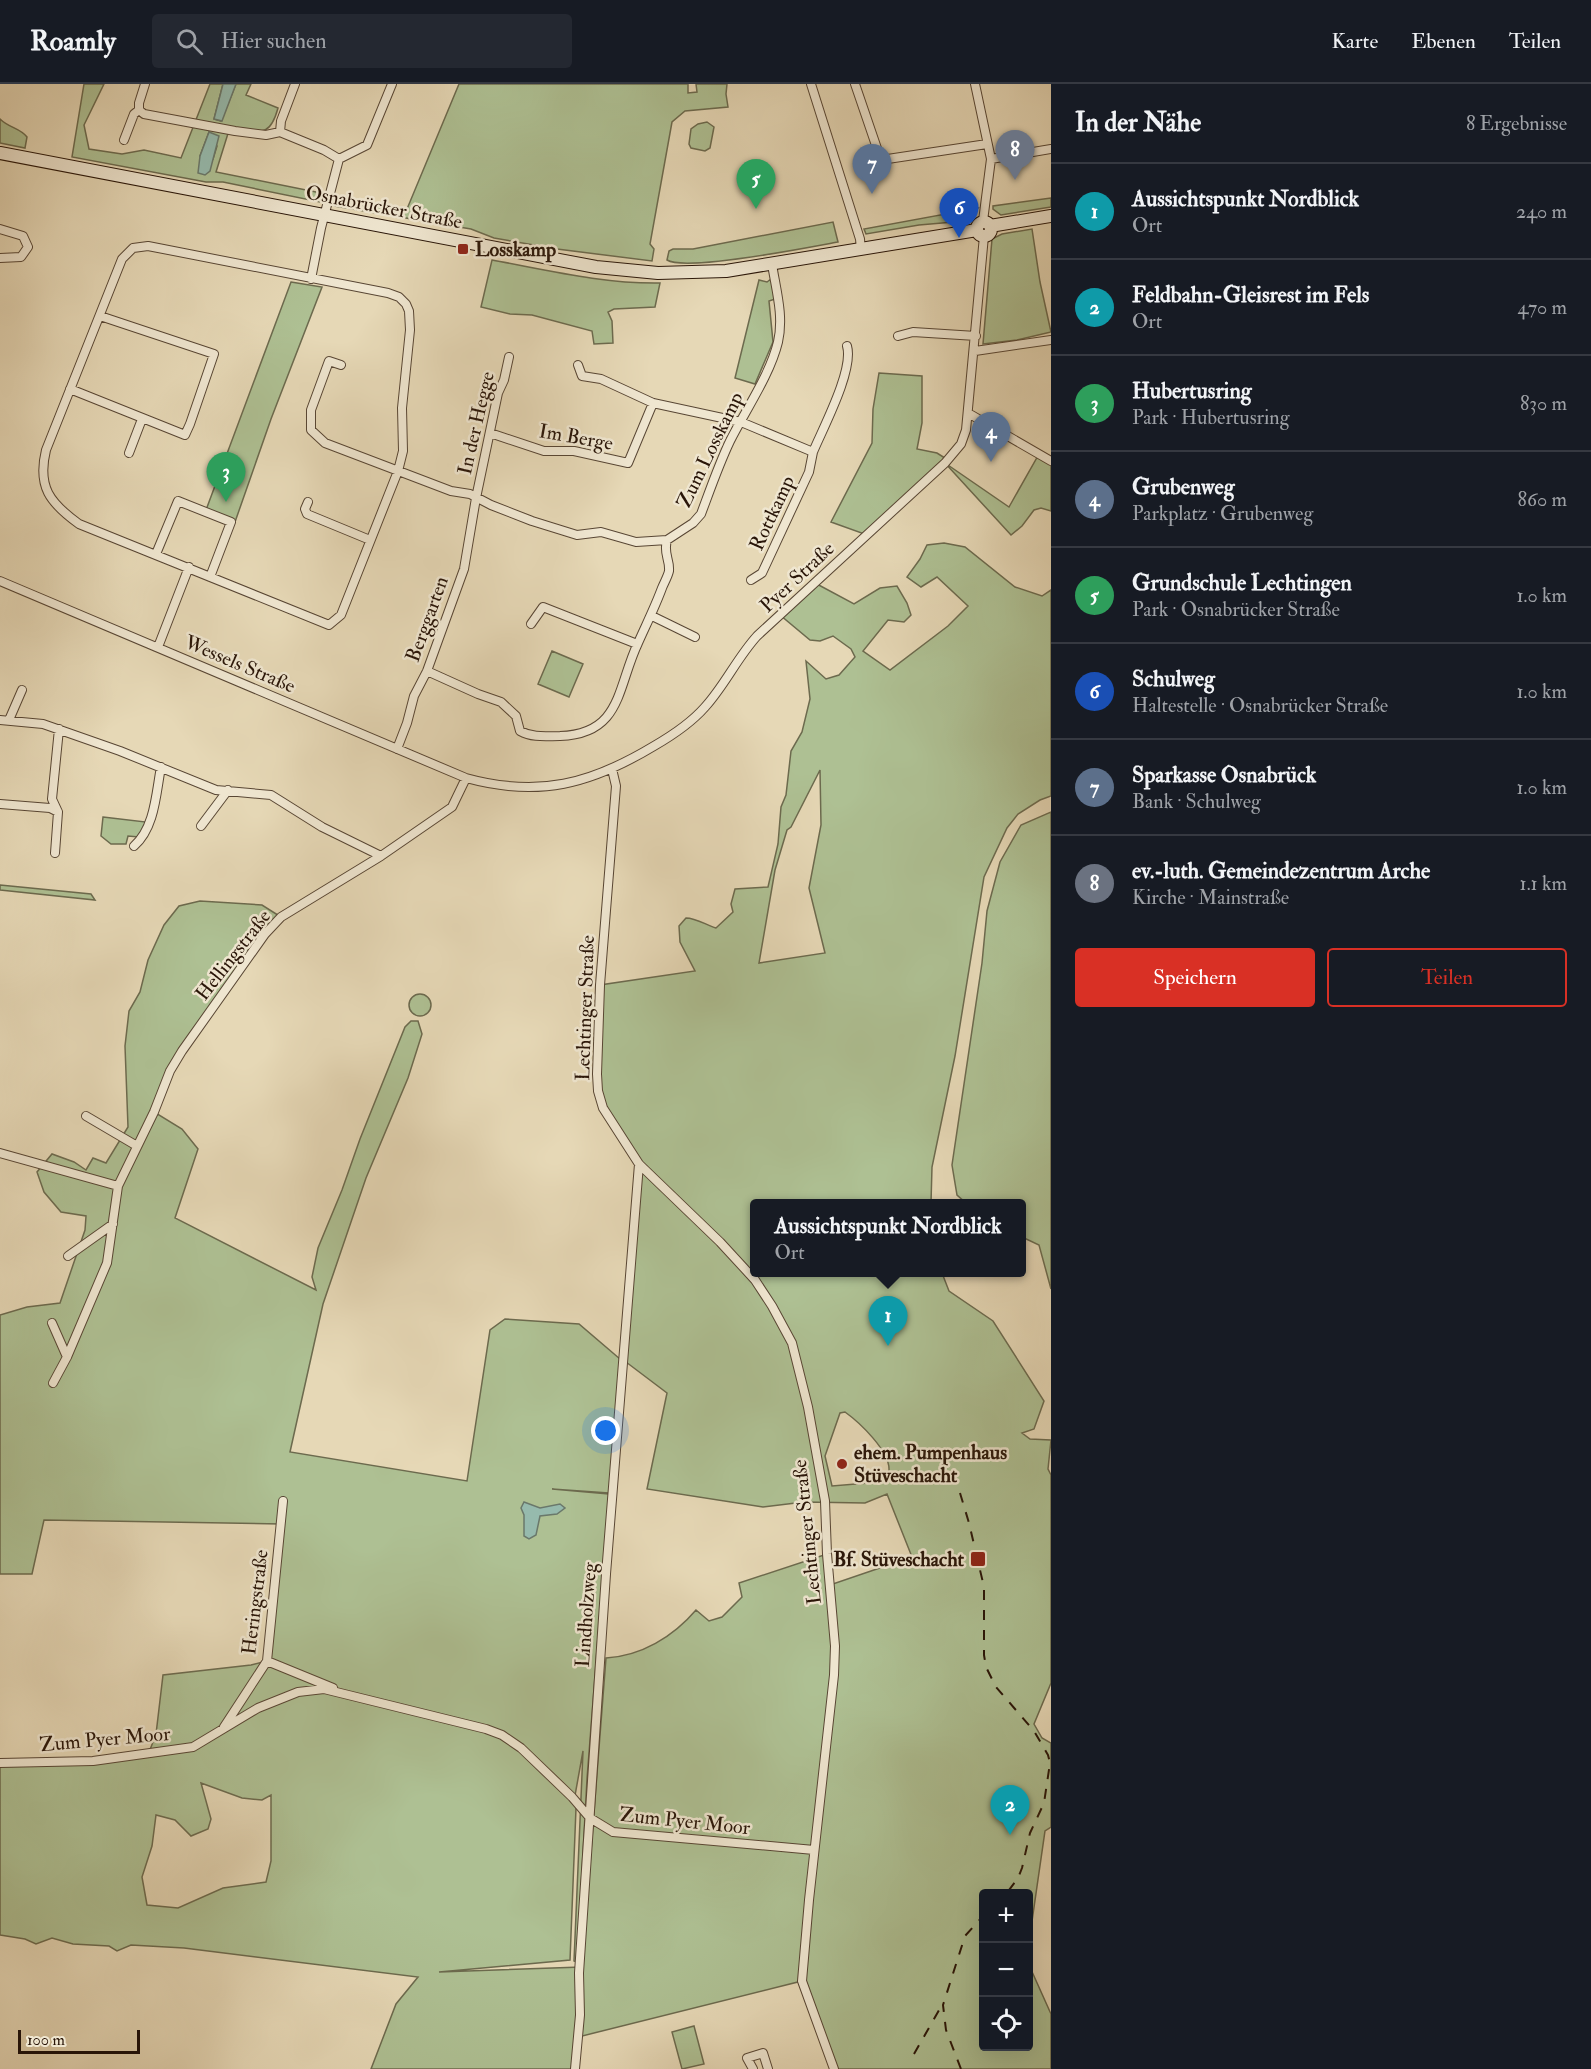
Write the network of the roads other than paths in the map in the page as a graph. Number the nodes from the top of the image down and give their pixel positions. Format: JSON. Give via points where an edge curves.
{"nodes":[{"id":1,"x":146,"y":84,"type":"edge"},
{"id":2,"x":295,"y":84,"type":"edge"},
{"id":3,"x":392,"y":84,"type":"edge"},
{"id":4,"x":811,"y":84,"type":"edge"},
{"id":5,"x":855,"y":84,"type":"edge"},
{"id":6,"x":975,"y":84,"type":"edge"},
{"id":7,"x":139,"y":110,"type":"junction"},
{"id":8,"x":280,"y":132,"type":"junction"},
{"id":9,"x":124,"y":140,"type":"dead end"},
{"id":10,"x":987,"y":144,"type":"junction"},
{"id":11,"x":1051,"y":149,"type":"edge"},
{"id":12,"x":0,"y":153,"type":"edge"},
{"id":13,"x":339,"y":159,"type":"junction"},
{"id":14,"x":991,"y":159,"type":"junction"},
{"id":15,"x":325,"y":215,"type":"junction"},
{"id":16,"x":1051,"y":216,"type":"edge"},
{"id":17,"x":984,"y":228,"type":"junction"},
{"id":18,"x":0,"y":229,"type":"edge"},
{"id":19,"x":861,"y":250,"type":"junction"},
{"id":20,"x":0,"y":258,"type":"edge"},
{"id":21,"x":772,"y":264,"type":"junction"},
{"id":22,"x":311,"y":279,"type":"junction"},
{"id":23,"x":100,"y":316,"type":"junction"},
{"id":24,"x":898,"y":336,"type":"dead end"},
{"id":25,"x":976,"y":336,"type":"junction"},
{"id":26,"x":1051,"y":340,"type":"edge"},
{"id":27,"x":847,"y":346,"type":"dead end"},
{"id":28,"x":975,"y":351,"type":"junction"},
{"id":29,"x":509,"y":357,"type":"dead end"},
{"id":30,"x":341,"y":365,"type":"dead end"},
{"id":31,"x":578,"y":365,"type":"dead end"},
{"id":32,"x":70,"y":389,"type":"junction"},
{"id":33,"x":653,"y":403,"type":"junction"},
{"id":34,"x":968,"y":413,"type":"junction"},
{"id":35,"x":142,"y":419,"type":"junction"},
{"id":36,"x":741,"y":422,"type":"junction"},
{"id":37,"x":490,"y":433,"type":"junction"},
{"id":38,"x":813,"y":452,"type":"junction"},
{"id":39,"x":129,"y":453,"type":"dead end"},
{"id":40,"x":1051,"y":461,"type":"edge"},
{"id":41,"x":398,"y":471,"type":"junction"},
{"id":42,"x":476,"y":498,"type":"junction"},
{"id":43,"x":308,"y":502,"type":"dead end"},
{"id":44,"x":370,"y":540,"type":"junction"},
{"id":45,"x":667,"y":540,"type":"junction"},
{"id":46,"x":156,"y":554,"type":"junction"},
{"id":47,"x":189,"y":567,"type":"junction"},
{"id":48,"x":210,"y":577,"type":"junction"},
{"id":49,"x":751,"y":580,"type":"dead end"},
{"id":50,"x":0,"y":581,"type":"edge"},
{"id":51,"x":652,"y":616,"type":"junction"},
{"id":52,"x":531,"y":624,"type":"dead end"},
{"id":53,"x":696,"y":637,"type":"dead end"},
{"id":54,"x":637,"y":644,"type":"junction"},
{"id":55,"x":158,"y":647,"type":"junction"},
{"id":56,"x":427,"y":671,"type":"junction"},
{"id":57,"x":22,"y":690,"type":"dead end"},
{"id":58,"x":4,"y":720,"type":"edge"},
{"id":59,"x":59,"y":729,"type":"junction"},
{"id":60,"x":397,"y":749,"type":"junction"},
{"id":61,"x":161,"y":767,"type":"junction"},
{"id":62,"x":612,"y":769,"type":"junction"},
{"id":63,"x":466,"y":778,"type":"junction"},
{"id":64,"x":228,"y":790,"type":"junction"},
{"id":65,"x":0,"y":804,"type":"edge"},
{"id":66,"x":58,"y":812,"type":"junction"},
{"id":67,"x":201,"y":826,"type":"dead end"},
{"id":68,"x":134,"y":846,"type":"dead end"},
{"id":69,"x":55,"y":852,"type":"dead end"},
{"id":70,"x":381,"y":856,"type":"junction"},
{"id":71,"x":86,"y":1116,"type":"dead end"},
{"id":72,"x":137,"y":1146,"type":"junction"},
{"id":73,"x":0,"y":1153,"type":"edge"},
{"id":74,"x":639,"y":1164,"type":"junction"},
{"id":75,"x":118,"y":1186,"type":"junction"},
{"id":76,"x":112,"y":1224,"type":"junction"},
{"id":77,"x":68,"y":1256,"type":"dead end"},
{"id":78,"x":750,"y":1275,"type":"edge"},
{"id":79,"x":752,"y":1277,"type":"edge"},
{"id":80,"x":52,"y":1323,"type":"dead end"},
{"id":81,"x":67,"y":1357,"type":"junction"},
{"id":82,"x":53,"y":1383,"type":"dead end"},
{"id":83,"x":283,"y":1502,"type":"dead end"},
{"id":84,"x":267,"y":1661,"type":"junction"},
{"id":85,"x":342,"y":1693,"type":"junction"},
{"id":86,"x":222,"y":1730,"type":"junction"},
{"id":87,"x":0,"y":1763,"type":"edge"},
{"id":88,"x":590,"y":1818,"type":"junction"},
{"id":89,"x":814,"y":1850,"type":"junction"},
{"id":90,"x":575,"y":2069,"type":"edge"},
{"id":91,"x":753,"y":2069,"type":"edge"},
{"id":92,"x":768,"y":2069,"type":"edge"},
{"id":93,"x":834,"y":2069,"type":"edge"}],
"edges":[{"from":1,"to":7,"type":"street"},
{"from":2,"to":8,"type":"street"},
{"from":3,"to":13,"type":"street","via":[[367,144]]},
{"from":4,"to":19,"type":"street"},
{"from":5,"to":10,"type":"street","via":[[881,160]]},
{"from":6,"to":10,"type":"street"},
{"from":7,"to":8,"type":"street","via":[[234,131],[266,135]]},
{"from":7,"to":9,"type":"street"},
{"from":8,"to":13,"type":"street"},
{"from":10,"to":14,"type":"street"},
{"from":11,"to":14,"type":"street"},
{"from":12,"to":15,"type":"street","name":"Osnabrücker Straße"},
{"from":13,"to":15,"type":"street"},
{"from":14,"to":17,"type":"street","name":"Pyer Straße"},
{"from":15,"to":21,"type":"street","name":"Osnabrücker Straße","via":[[629,271],[726,271]]},
{"from":15,"to":22,"type":"street"},
{"from":16,"to":17,"type":"street","name":"Osnabrücker Straße"},
{"from":17,"to":19,"type":"street","name":"Osnabrücker Straße"},
{"from":17,"to":25,"type":"street","name":"Pyer Straße"},
{"from":18,"to":20,"type":"street","via":[[23,236],[28,247],[21,257]]},
{"from":19,"to":21,"type":"street","name":"Osnabrücker Straße"},
{"from":21,"to":36,"type":"street","name":"Zum Losskamp","via":[[780,310],[778,341]]},
{"from":22,"to":23,"type":"street","via":[[148,246],[133,248],[122,259]]},
{"from":22,"to":41,"type":"street","via":[[388,293],[406,304],[410,330],[402,408],[403,451]]},
{"from":23,"to":32,"type":"street"},
{"from":23,"to":35,"type":"street","via":[[214,354],[185,435]]},
{"from":24,"to":25,"type":"street","via":[[913,332]]},
{"from":25,"to":28,"type":"street","name":"Pyer Straße"},
{"from":26,"to":28,"type":"street"},
{"from":27,"to":38,"type":"street","name":"Rottkamp","via":[[845,376]]},
{"from":28,"to":34,"type":"street","name":"Pyer Straße"},
{"from":29,"to":37,"type":"street","name":"In der Hegge"},
{"from":30,"to":41,"type":"street","name":"Zum Losskamp","via":[[330,362],[311,410],[311,430],[325,443]]},
{"from":31,"to":33,"type":"street","via":[[582,376],[601,379]]},
{"from":32,"to":35,"type":"street"},
{"from":32,"to":46,"type":"street","via":[[46,450],[42,474],[45,487],[56,506],[79,524]]},
{"from":33,"to":36,"type":"street"},
{"from":33,"to":37,"type":"street","name":"Im Berge","via":[[627,463],[574,451],[544,451]]},
{"from":34,"to":40,"type":"street"},
{"from":34,"to":62,"type":"street","name":"Pyer Straße","via":[[961,444],[948,460],[757,636],[691,721]]},
{"from":35,"to":39,"type":"street"},
{"from":36,"to":38,"type":"street"},
{"from":36,"to":45,"type":"street","name":"Zum Losskamp","via":[[701,514]]},
{"from":37,"to":42,"type":"street","name":"In der Hegge"},
{"from":38,"to":49,"type":"street","name":"Rottkamp","via":[[809,472],[762,573]]},
{"from":41,"to":42,"type":"street","name":"Zum Losskamp"},
{"from":41,"to":44,"type":"street"},
{"from":42,"to":45,"type":"street","name":"Zum Losskamp","via":[[577,535],[601,532],[636,542]]},
{"from":42,"to":56,"type":"street","name":"Berggarten","via":[[464,569]]},
{"from":43,"to":44,"type":"street","via":[[306,514]]},
{"from":44,"to":48,"type":"street","via":[[341,615],[329,625]]},
{"from":45,"to":51,"type":"street","via":[[664,550],[669,570]]},
{"from":46,"to":47,"type":"street"},
{"from":46,"to":48,"type":"street","via":[[178,501],[231,522]]},
{"from":47,"to":48,"type":"street"},
{"from":47,"to":55,"type":"street"},
{"from":50,"to":55,"type":"street","name":"Wessels Straße"},
{"from":51,"to":53,"type":"street"},
{"from":51,"to":54,"type":"street"},
{"from":52,"to":54,"type":"street","via":[[543,607]]},
{"from":54,"to":56,"type":"street","via":[[606,719],[595,729],[575,735],[531,736],[520,731],[516,716],[501,702]]},
{"from":55,"to":60,"type":"street","name":"Wessels Straße"},
{"from":56,"to":60,"type":"street","name":"Berggarten","via":[[414,696]]},
{"from":57,"to":58,"type":"street"},
{"from":58,"to":59,"type":"street"},
{"from":59,"to":61,"type":"street"},
{"from":59,"to":66,"type":"street","via":[[52,799]]},
{"from":60,"to":63,"type":"street","name":"Wessels Straße"},
{"from":61,"to":64,"type":"street","via":[[216,790]]},
{"from":61,"to":68,"type":"street","via":[[150,823]]},
{"from":62,"to":63,"type":"street","name":"Pyer Straße","via":[[553,787],[513,787]]},
{"from":62,"to":74,"type":"street","name":"Lechtinger Straße","via":[[616,786],[600,985],[598,1091],[603,1108]]},
{"from":63,"to":70,"type":"street","name":"Hellingstraße","via":[[452,807]]},
{"from":64,"to":67,"type":"street"},
{"from":64,"to":70,"type":"street","via":[[271,795],[322,827]]},
{"from":65,"to":66,"type":"street","via":[[51,808]]},
{"from":66,"to":69,"type":"street"},
{"from":70,"to":72,"type":"street","name":"Hellingstraße","via":[[281,917],[265,934],[182,1051]]},
{"from":71,"to":72,"type":"street"},
{"from":72,"to":75,"type":"street","name":"Hellingstraße"},
{"from":73,"to":75,"type":"street"},
{"from":74,"to":78,"type":"street","name":"Lechtinger Straße"},
{"from":74,"to":88,"type":"street","name":"Lindholzweg"},
{"from":75,"to":76,"type":"street","name":"Hellingstraße"},
{"from":76,"to":77,"type":"street"},
{"from":76,"to":81,"type":"street","name":"Hellingstraße","via":[[107,1263]]},
{"from":79,"to":89,"type":"street","name":"Lechtinger Straße","via":[[792,1343],[825,1501],[835,1646]]},
{"from":80,"to":81,"type":"street"},
{"from":81,"to":82,"type":"street","name":"Hellingstraße"},
{"from":83,"to":84,"type":"street","name":"Heringstraße"},
{"from":84,"to":85,"type":"street","name":"Zum Pyer Moor"},
{"from":84,"to":86,"type":"street","name":"Heringstraße"},
{"from":85,"to":86,"type":"street","name":"Zum Pyer Moor","via":[[324,1689],[298,1692],[258,1708]]},
{"from":85,"to":88,"type":"street","name":"Zum Pyer Moor","via":[[502,1735],[532,1758]]},
{"from":86,"to":87,"type":"street","name":"Zum Pyer Moor","via":[[193,1747],[148,1755],[93,1761]]},
{"from":88,"to":89,"type":"street","name":"Zum Pyer Moor","via":[[613,1833]]},
{"from":88,"to":90,"type":"street","name":"Lindholzweg"},
{"from":89,"to":93,"type":"street","name":"Lechtinger Straße","via":[[802,1980]]},
{"from":91,"to":92,"type":"street","via":[[747,2058],[763,2053]]}]}
